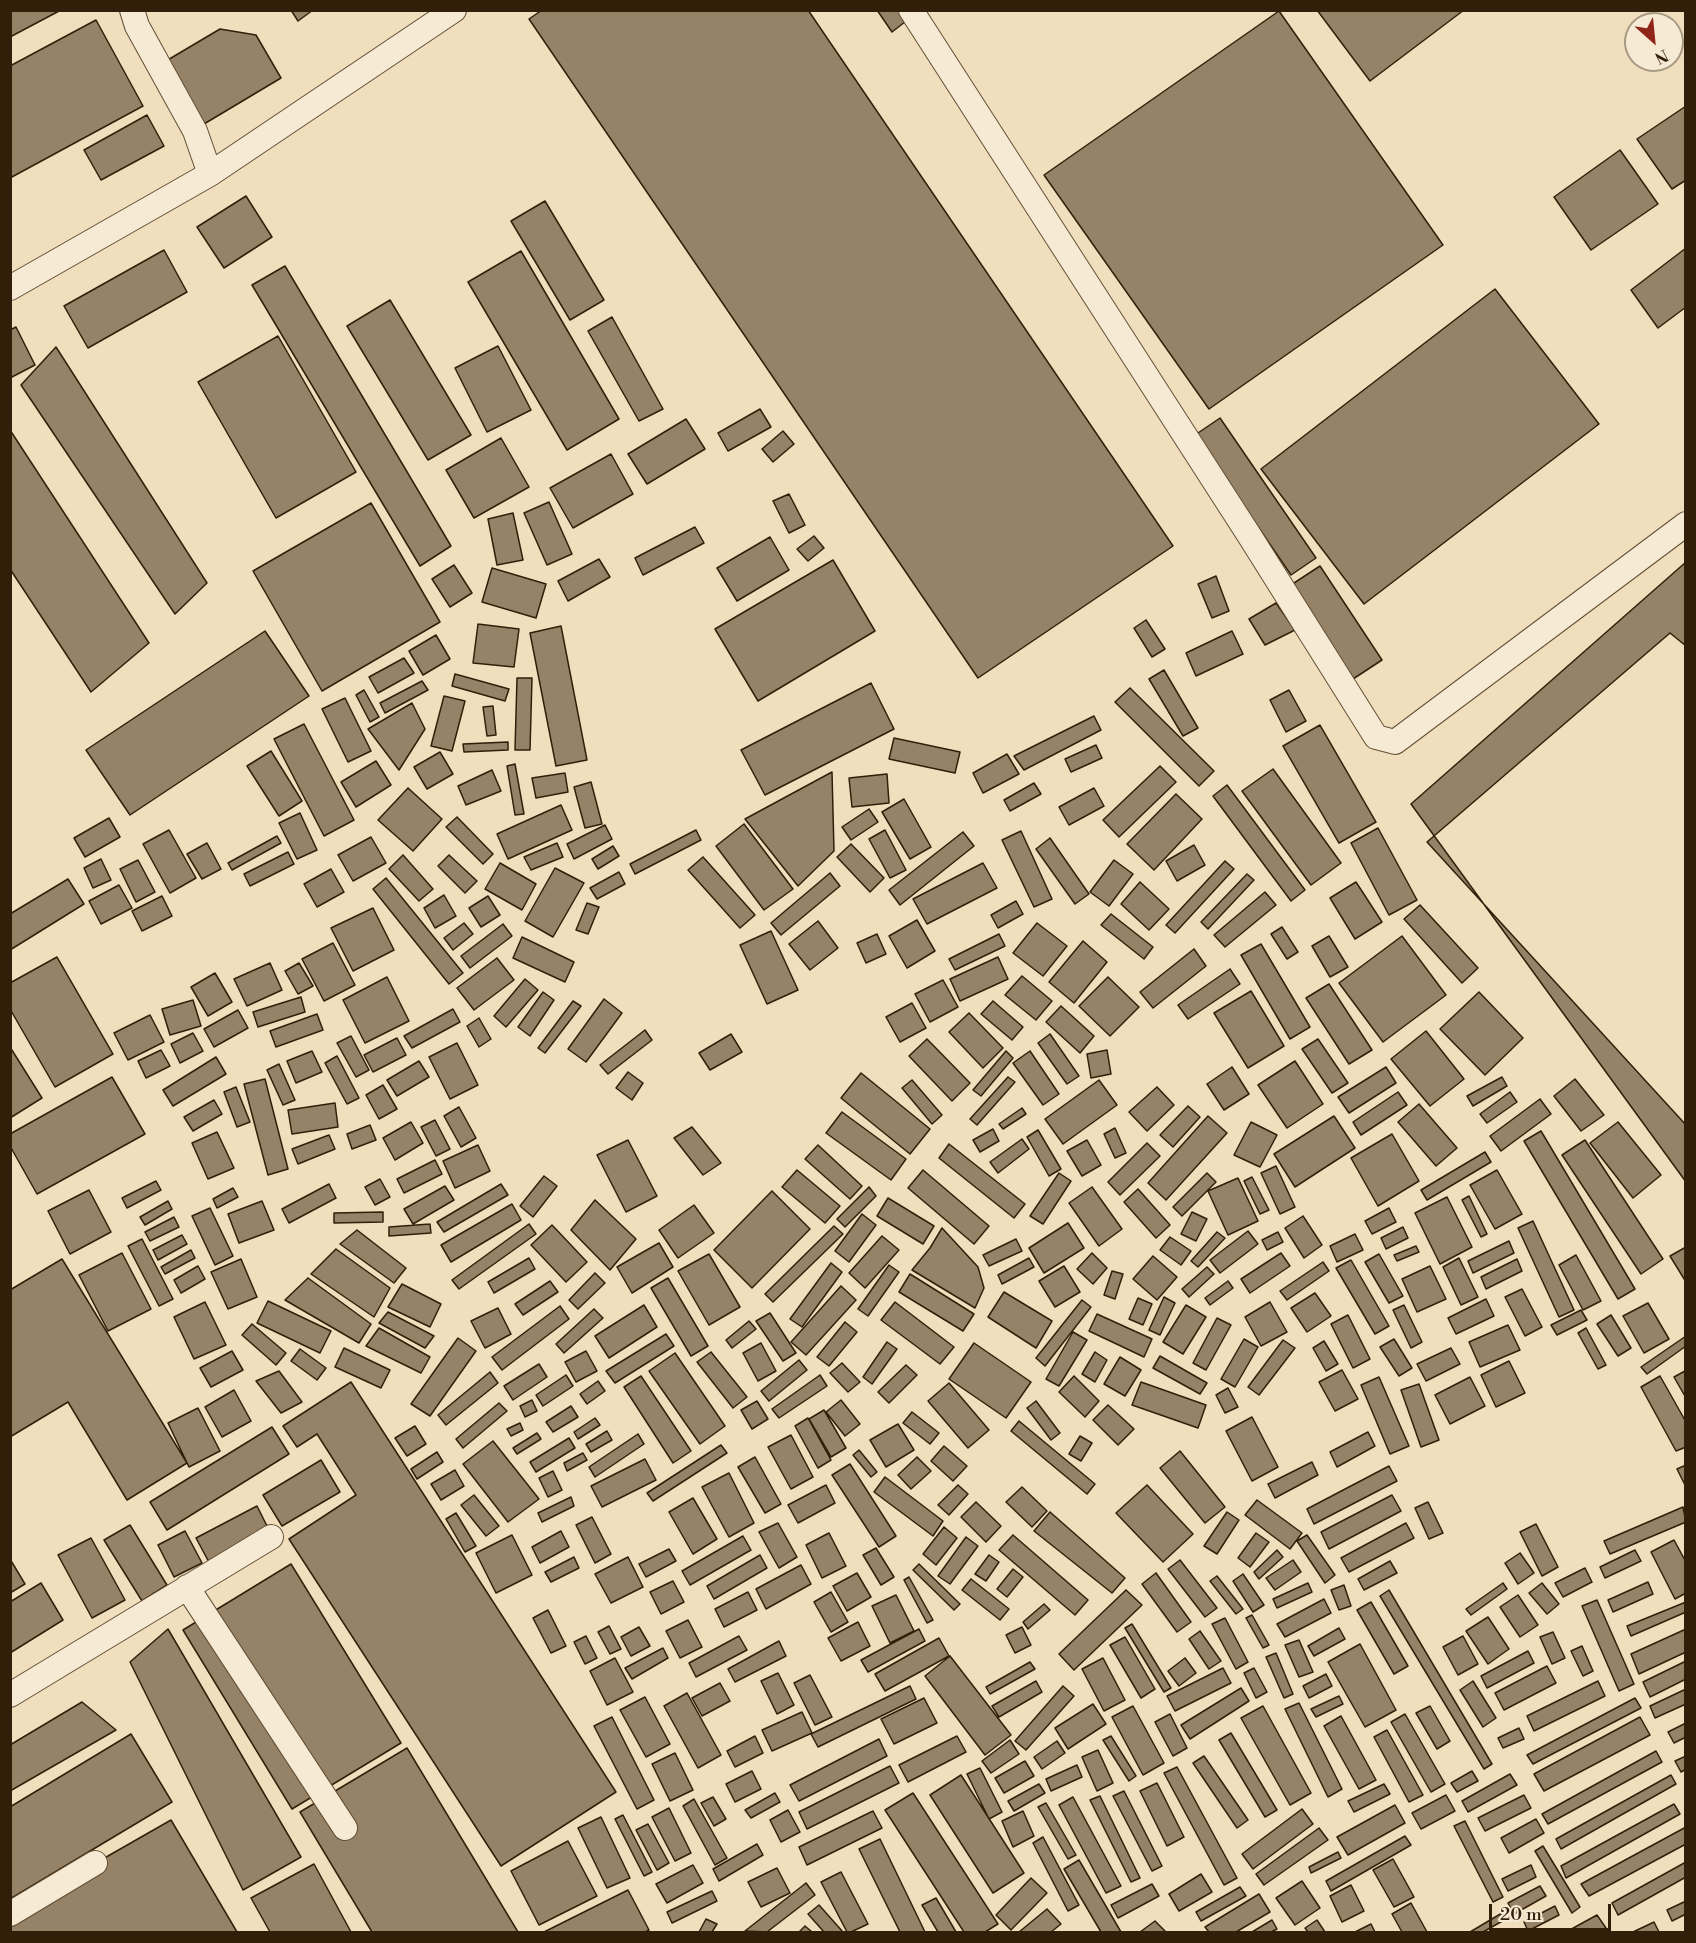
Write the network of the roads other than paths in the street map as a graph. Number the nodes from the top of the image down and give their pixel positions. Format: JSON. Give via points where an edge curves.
{"nodes":[{"id":1,"x":132,"y":10,"type":"edge"},
{"id":2,"x":454,"y":10,"type":"edge"},
{"id":3,"x":910,"y":10,"type":"edge"},
{"id":4,"x":210,"y":174,"type":"junction"},
{"id":5,"x":12,"y":284,"type":"edge"},
{"id":6,"x":1686,"y":524,"type":"edge"},
{"id":7,"x":271,"y":1537,"type":"dead end"},
{"id":8,"x":187,"y":1587,"type":"junction"},
{"id":9,"x":10,"y":1695,"type":"edge"},
{"id":10,"x":345,"y":1828,"type":"dead end"},
{"id":11,"x":95,"y":1863,"type":"dead end"},
{"id":12,"x":10,"y":1914,"type":"edge"}],
"edges":[{"from":1,"to":4,"type":"lane","via":[[195,131]]},
{"from":2,"to":4,"type":"lane"},
{"from":3,"to":6,"type":"lane","via":[[1376,737],[1395,742]]},
{"from":4,"to":5,"type":"lane"},
{"from":7,"to":8,"type":"lane"},
{"from":8,"to":9,"type":"lane"},
{"from":8,"to":10,"type":"lane"},
{"from":11,"to":12,"type":"lane"}]}
